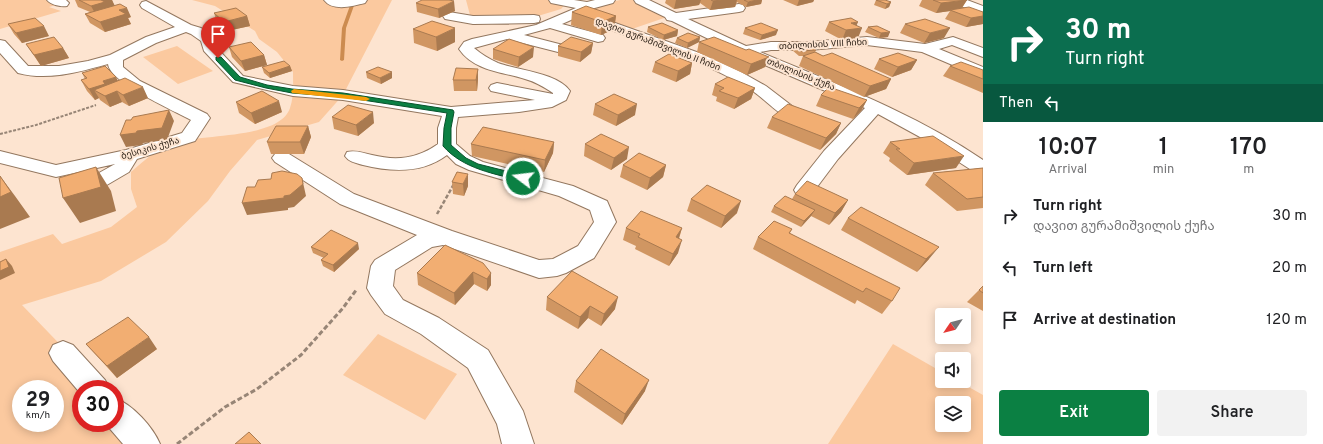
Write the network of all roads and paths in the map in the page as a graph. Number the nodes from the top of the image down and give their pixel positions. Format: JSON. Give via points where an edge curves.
{"nodes":[{"id":1,"x":330,"y":0,"type":"edge"},
{"id":2,"x":361,"y":0,"type":"edge"},
{"id":3,"x":555,"y":0,"type":"edge"},
{"id":4,"x":609,"y":0,"type":"edge"},
{"id":5,"x":640,"y":0,"type":"edge"},
{"id":6,"x":956,"y":0,"type":"edge"},
{"id":7,"x":146,"y":5,"type":"dead end"},
{"id":8,"x":577,"y":8,"type":"edge"},
{"id":9,"x":739,"y":8,"type":"dead end"},
{"id":10,"x":983,"y":10,"type":"edge"},
{"id":11,"x":449,"y":16,"type":"dead end"},
{"id":12,"x":671,"y":17,"type":"junction"},
{"id":13,"x":549,"y":24,"type":"junction"},
{"id":14,"x":186,"y":28,"type":"junction"},
{"id":15,"x":509,"y":35,"type":"junction"},
{"id":16,"x":598,"y":38,"type":"dead end"},
{"id":17,"x":0,"y":44,"type":"edge"},
{"id":18,"x":558,"y":48,"type":"edge"},
{"id":19,"x":925,"y":48,"type":"junction"},
{"id":20,"x":744,"y":51,"type":"junction"},
{"id":21,"x":983,"y":53,"type":"edge"},
{"id":22,"x":115,"y":58,"type":"junction"},
{"id":23,"x":983,"y":73,"type":"edge"},
{"id":24,"x":497,"y":88,"type":"dead end"},
{"id":25,"x":556,"y":99,"type":"junction"},
{"id":26,"x":96,"y":105,"type":"dead end"},
{"id":27,"x":876,"y":106,"type":"junction"},
{"id":28,"x":451,"y":112,"type":"junction"},
{"id":29,"x":820,"y":124,"type":"edge"},
{"id":30,"x":0,"y":134,"type":"edge"},
{"id":31,"x":455,"y":153,"type":"junction"},
{"id":32,"x":354,"y":156,"type":"dead end"},
{"id":33,"x":0,"y":157,"type":"edge"},
{"id":34,"x":282,"y":158,"type":"dead end"},
{"id":35,"x":983,"y":169,"type":"edge"},
{"id":36,"x":804,"y":190,"type":"edge"},
{"id":37,"x":436,"y":234,"type":"junction"},
{"id":38,"x":383,"y":266,"type":"junction"},
{"id":39,"x":63,"y":354,"type":"dead end"},
{"id":40,"x":87,"y":380,"type":"edge"},
{"id":41,"x":124,"y":422,"type":"edge"},
{"id":42,"x":144,"y":444,"type":"edge"},
{"id":43,"x":177,"y":444,"type":"edge"},
{"id":44,"x":518,"y":444,"type":"edge"}],
"edges":[{"from":1,"to":2,"type":"street","via":[[343,4]]},
{"from":3,"to":8,"type":"street"},
{"from":4,"to":8,"type":"street"},
{"from":5,"to":12,"type":"street","name":"თბილისის ქუჩა"},
{"from":6,"to":10,"type":"street"},
{"from":7,"to":14,"type":"street"},
{"from":8,"to":11,"type":"street","via":[[499,21]]},
{"from":8,"to":13,"type":"street"},
{"from":8,"to":29,"type":"street","name":"დავით გურამიშვილის II ჩიხი","via":[[736,75],[760,89],[790,113]]},
{"from":9,"to":12,"type":"street"},
{"from":12,"to":20,"type":"street","name":"თბილისის ქუჩა"},
{"from":13,"to":15,"type":"street"},
{"from":13,"to":16,"type":"street"},
{"from":14,"to":22,"type":"street","via":[[150,40]]},
{"from":14,"to":28,"type":"street","via":[[196,31],[208,40],[209,48],[238,79],[292,91],[343,95]]},
{"from":15,"to":18,"type":"street"},
{"from":15,"to":25,"type":"street","via":[[477,42],[466,49],[473,56],[492,66],[540,79],[562,91]]},
{"from":17,"to":22,"type":"street","via":[[23,70],[40,73],[65,71]]},
{"from":19,"to":20,"type":"street","name":"თბილისის VIII ჩიხი","via":[[867,41],[809,46],[770,46]]},
{"from":19,"to":21,"type":"street","name":"თბილისის VIII ჩიხი","via":[[953,42]]},
{"from":19,"to":23,"type":"street","name":"თბილისის VIII ჩიხი"},
{"from":20,"to":27,"type":"street","name":"თბილისის ქუჩა"},
{"from":22,"to":33,"type":"street","name":"ბესიკის ქუჩა","via":[[116,68],[134,84],[201,118],[189,137],[130,155],[122,168],[81,191],[56,171]]},
{"from":24,"to":25,"type":"street"},
{"from":25,"to":28,"type":"street","via":[[552,102],[519,107]]},
{"from":26,"to":30,"type":"path","via":[[21,130]]},
{"from":27,"to":35,"type":"street","name":"თბილისის ქუჩა","via":[[933,137]]},
{"from":27,"to":36,"type":"street","via":[[831,155]]},
{"from":28,"to":31,"type":"street","via":[[447,128]]},
{"from":31,"to":32,"type":"street","via":[[438,154],[419,163],[404,165],[371,162]]},
{"from":31,"to":37,"type":"path","via":[[453,187]]},
{"from":31,"to":37,"type":"street","via":[[476,166],[566,190],[599,206],[605,222],[586,252],[557,267],[539,269]]},
{"from":34,"to":37,"type":"street","via":[[347,199]]},
{"from":37,"to":38,"type":"street"},
{"from":38,"to":43,"type":"path","via":[[358,287],[301,355],[257,389],[225,407]]},
{"from":38,"to":44,"type":"street","via":[[380,288],[394,307],[430,326],[478,359],[512,421]]},
{"from":39,"to":40,"type":"street"},
{"from":41,"to":42,"type":"street"}]}
